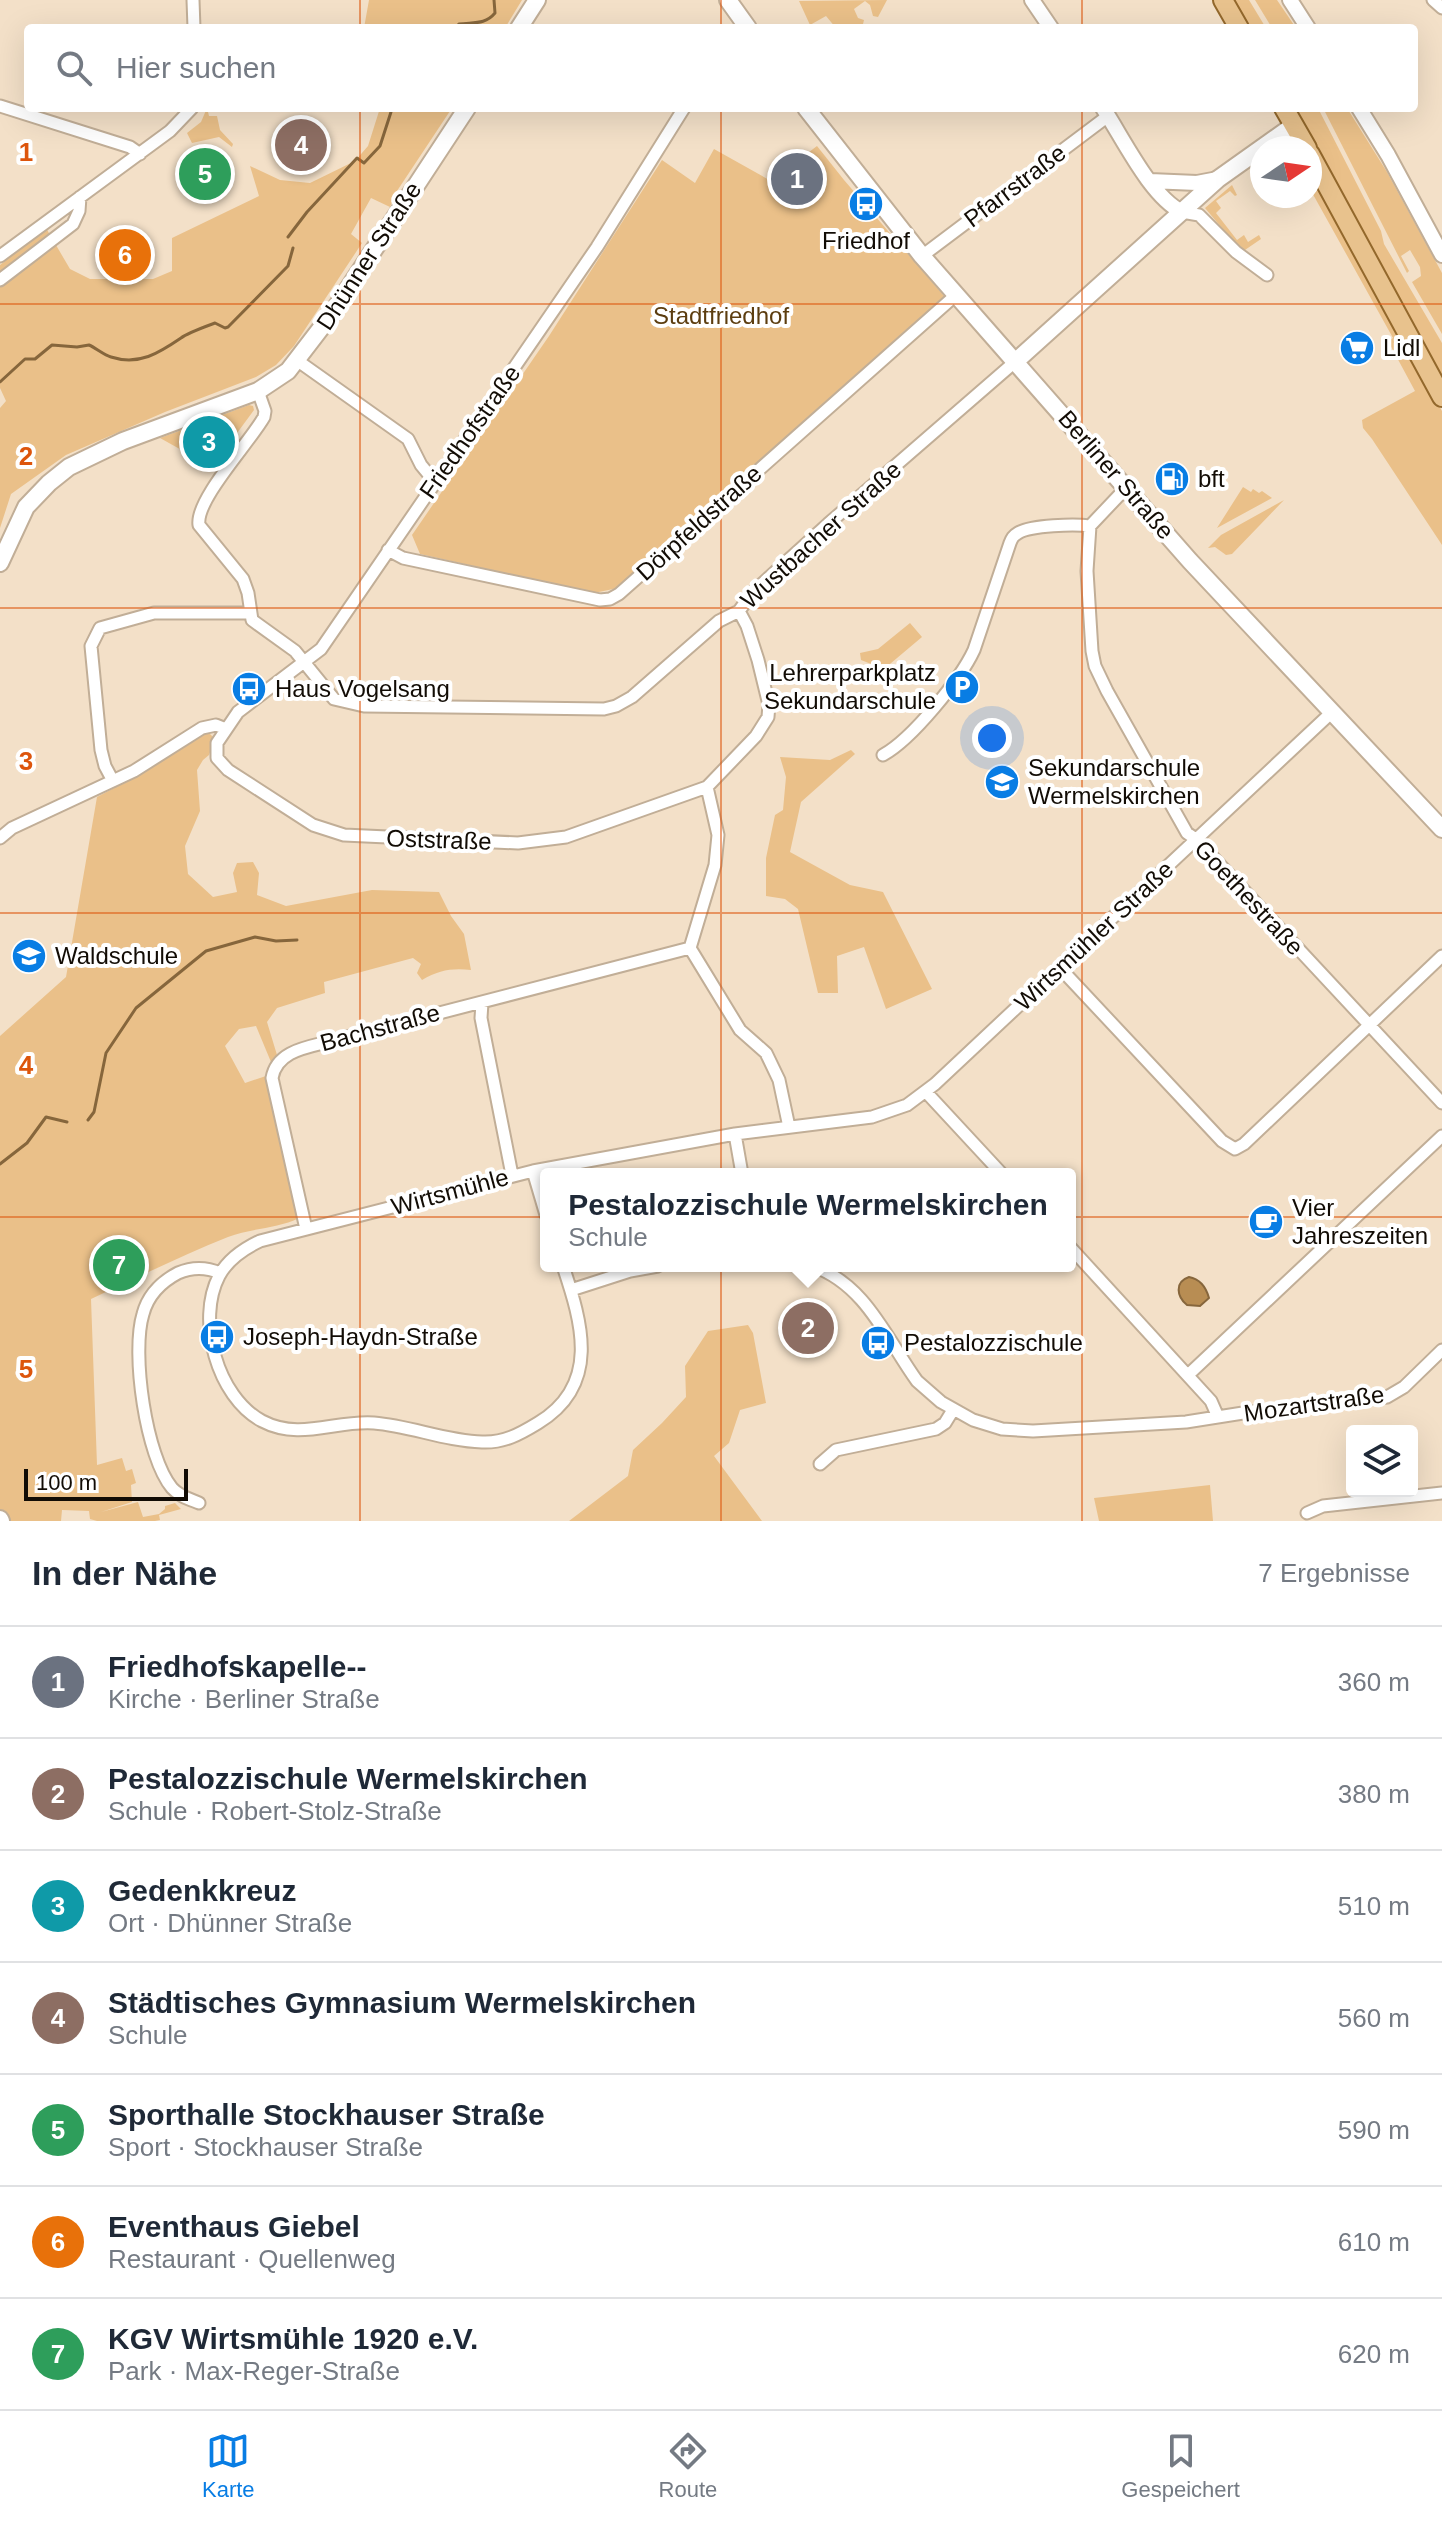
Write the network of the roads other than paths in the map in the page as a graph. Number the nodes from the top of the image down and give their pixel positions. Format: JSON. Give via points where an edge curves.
{"nodes":[{"id":1,"x":193,"y":0,"type":"edge"},
{"id":2,"x":537,"y":0,"type":"edge"},
{"id":3,"x":728,"y":0,"type":"edge"},
{"id":4,"x":1032,"y":0,"type":"edge"},
{"id":5,"x":1223,"y":0,"type":"edge"},
{"id":6,"x":1290,"y":0,"type":"edge"},
{"id":7,"x":1433,"y":0,"type":"edge"},
{"id":8,"x":1442,"y":8,"type":"edge"},
{"id":9,"x":194,"y":24,"type":"edge"},
{"id":10,"x":522,"y":24,"type":"edge"},
{"id":11,"x":745,"y":24,"type":"edge"},
{"id":12,"x":1048,"y":24,"type":"edge"},
{"id":13,"x":1237,"y":24,"type":"edge"},
{"id":14,"x":1305,"y":24,"type":"edge"},
{"id":15,"x":0,"y":106,"type":"edge"},
{"id":16,"x":189,"y":112,"type":"edge"},
{"id":17,"x":464,"y":112,"type":"edge"},
{"id":18,"x":681,"y":112,"type":"edge"},
{"id":19,"x":809,"y":112,"type":"edge"},
{"id":20,"x":1106,"y":112,"type":"edge"},
{"id":21,"x":1286,"y":112,"type":"edge"},
{"id":22,"x":1361,"y":112,"type":"edge"},
{"id":23,"x":1294,"y":125,"type":"junction"},
{"id":24,"x":1300,"y":136,"type":"edge"},
{"id":25,"x":140,"y":154,"type":"junction"},
{"id":26,"x":1322,"y":175,"type":"edge"},
{"id":27,"x":1218,"y":179,"type":"junction"},
{"id":28,"x":1150,"y":181,"type":"junction"},
{"id":29,"x":80,"y":197,"type":"junction"},
{"id":30,"x":1182,"y":212,"type":"junction"},
{"id":31,"x":1442,"y":255,"type":"edge"},
{"id":32,"x":0,"y":256,"type":"edge"},
{"id":33,"x":922,"y":256,"type":"junction"},
{"id":34,"x":1267,"y":275,"type":"dead end"},
{"id":35,"x":0,"y":280,"type":"edge"},
{"id":36,"x":957,"y":294,"type":"junction"},
{"id":37,"x":298,"y":361,"type":"junction"},
{"id":38,"x":1016,"y":361,"type":"junction"},
{"id":39,"x":258,"y":391,"type":"junction"},
{"id":40,"x":1442,"y":397,"type":"edge"},
{"id":41,"x":435,"y":482,"type":"junction"},
{"id":42,"x":1126,"y":488,"type":"junction"},
{"id":43,"x":1090,"y":526,"type":"junction"},
{"id":44,"x":388,"y":550,"type":"junction"},
{"id":45,"x":0,"y":563,"type":"edge"},
{"id":46,"x":739,"y":611,"type":"junction"},
{"id":47,"x":249,"y":613,"type":"junction"},
{"id":48,"x":305,"y":662,"type":"junction"},
{"id":49,"x":1331,"y":713,"type":"junction"},
{"id":50,"x":226,"y":729,"type":"junction"},
{"id":51,"x":883,"y":755,"type":"dead end"},
{"id":52,"x":113,"y":781,"type":"junction"},
{"id":53,"x":707,"y":787,"type":"junction"},
{"id":54,"x":1442,"y":829,"type":"edge"},
{"id":55,"x":0,"y":838,"type":"edge"},
{"id":56,"x":1197,"y":840,"type":"junction"},
{"id":57,"x":690,"y":948,"type":"junction"},
{"id":58,"x":1442,"y":956,"type":"edge"},
{"id":59,"x":1060,"y":968,"type":"junction"},
{"id":60,"x":482,"y":1003,"type":"junction"},
{"id":61,"x":1369,"y":1025,"type":"junction"},
{"id":62,"x":926,"y":1092,"type":"junction"},
{"id":63,"x":1442,"y":1103,"type":"edge"},
{"id":64,"x":789,"y":1127,"type":"junction"},
{"id":65,"x":735,"y":1134,"type":"junction"},
{"id":66,"x":1442,"y":1136,"type":"edge"},
{"id":67,"x":549,"y":1168,"type":"edge"},
{"id":68,"x":741,"y":1168,"type":"edge"},
{"id":69,"x":996,"y":1168,"type":"edge"},
{"id":70,"x":540,"y":1170,"type":"edge"},
{"id":71,"x":533,"y":1171,"type":"junction"},
{"id":72,"x":512,"y":1175,"type":"junction"},
{"id":73,"x":540,"y":1195,"type":"edge"},
{"id":74,"x":306,"y":1229,"type":"junction"},
{"id":75,"x":1076,"y":1254,"type":"edge"},
{"id":76,"x":565,"y":1272,"type":"edge"},
{"id":77,"x":627,"y":1272,"type":"edge"},
{"id":78,"x":827,"y":1272,"type":"edge"},
{"id":79,"x":220,"y":1273,"type":"junction"},
{"id":80,"x":571,"y":1290,"type":"junction"},
{"id":81,"x":1442,"y":1350,"type":"edge"},
{"id":82,"x":1188,"y":1375,"type":"junction"},
{"id":83,"x":953,"y":1410,"type":"junction"},
{"id":84,"x":1218,"y":1417,"type":"junction"},
{"id":85,"x":820,"y":1464,"type":"dead end"},
{"id":86,"x":1442,"y":1493,"type":"edge"},
{"id":87,"x":199,"y":1503,"type":"dead end"},
{"id":88,"x":1307,"y":1513,"type":"dead end"}],
"edges":[{"from":1,"to":9,"type":"street"},
{"from":2,"to":10,"type":"main road"},
{"from":3,"to":11,"type":"main road"},
{"from":4,"to":12,"type":"street"},
{"from":5,"to":13,"type":"main road"},
{"from":6,"to":14,"type":"street"},
{"from":7,"to":8,"type":"street"},
{"from":15,"to":25,"type":"street"},
{"from":16,"to":25,"type":"street"},
{"from":17,"to":37,"type":"main road","name":"Dhünner Straße"},
{"from":18,"to":41,"type":"street","name":"Friedhofstraße","via":[[597,247]]},
{"from":19,"to":33,"type":"main road","name":"Berliner Straße"},
{"from":20,"to":28,"type":"street"},
{"from":20,"to":33,"type":"street","name":"Pfarrstraße"},
{"from":21,"to":23,"type":"main road"},
{"from":22,"to":31,"type":"street"},
{"from":23,"to":24,"type":"main road"},
{"from":23,"to":27,"type":"main road"},
{"from":25,"to":29,"type":"street"},
{"from":26,"to":40,"type":"main road"},
{"from":27,"to":28,"type":"street"},
{"from":27,"to":30,"type":"main road"},
{"from":28,"to":30,"type":"street"},
{"from":29,"to":32,"type":"street"},
{"from":29,"to":35,"type":"street","via":[[73,224]]},
{"from":30,"to":34,"type":"street","via":[[1199,215]]},
{"from":30,"to":38,"type":"main road"},
{"from":33,"to":36,"type":"main road","name":"Berliner Straße"},
{"from":36,"to":38,"type":"main road","name":"Berliner Straße"},
{"from":36,"to":44,"type":"street","name":"Dörpfeldstraße","via":[[610,599],[403,558]]},
{"from":37,"to":39,"type":"main road","name":"Dhünner Straße"},
{"from":37,"to":41,"type":"street","via":[[408,439]]},
{"from":38,"to":42,"type":"main road","name":"Berliner Straße"},
{"from":38,"to":46,"type":"street","name":"Wustbacher Straße","via":[[828,524]]},
{"from":39,"to":45,"type":"main road","name":"Dhünner Straße","via":[[69,467],[26,507]]},
{"from":39,"to":47,"type":"street","via":[[264,417],[203,506],[198,522],[243,579]]},
{"from":41,"to":44,"type":"street","name":"Friedhofstraße"},
{"from":42,"to":43,"type":"street"},
{"from":42,"to":49,"type":"main road","name":"Berliner Straße"},
{"from":43,"to":51,"type":"street","via":[[1015,535],[968,663],[917,725]]},
{"from":43,"to":56,"type":"street","name":"Goethestraße","via":[[1087,571],[1095,666],[1187,833]]},
{"from":44,"to":48,"type":"street","name":"Friedhofstraße","via":[[321,649]]},
{"from":46,"to":48,"type":"street","name":"Wustbacher Straße","via":[[719,621],[632,697],[604,709],[353,705],[334,699]]},
{"from":46,"to":53,"type":"street","via":[[767,692],[768,717]]},
{"from":47,"to":48,"type":"street","name":"Wustbacher Straße","via":[[254,624]]},
{"from":47,"to":52,"type":"street","via":[[154,613],[100,628],[91,646],[101,750]]},
{"from":48,"to":50,"type":"street","name":"Friedhofstraße","via":[[250,700]]},
{"from":49,"to":54,"type":"main road","name":"Berliner Straße"},
{"from":49,"to":56,"type":"street","name":"Wirtsmühler Straße"},
{"from":50,"to":52,"type":"street","via":[[202,728]]},
{"from":50,"to":53,"type":"street","name":"Oststraße","via":[[215,750],[221,766],[313,825],[361,837],[548,841]]},
{"from":52,"to":55,"type":"street"},
{"from":53,"to":57,"type":"street","via":[[718,835],[711,881]]},
{"from":56,"to":59,"type":"street","name":"Wirtsmühler Straße"},
{"from":56,"to":61,"type":"street","name":"Goethestraße"},
{"from":57,"to":60,"type":"street","name":"Bachstraße"},
{"from":57,"to":64,"type":"street","via":[[740,1030],[766,1053],[779,1080]]},
{"from":58,"to":61,"type":"street"},
{"from":59,"to":61,"type":"street","via":[[1235,1149]]},
{"from":59,"to":62,"type":"street","name":"Wirtsmühler Straße"},
{"from":60,"to":72,"type":"street"},
{"from":60,"to":74,"type":"street","name":"Bachstraße","via":[[309,1047],[276,1065],[272,1078]]},
{"from":61,"to":63,"type":"street","name":"Goethestraße"},
{"from":62,"to":64,"type":"street","name":"Wirtsmühle","via":[[880,1115]]},
{"from":62,"to":69,"type":"street"},
{"from":64,"to":65,"type":"street","name":"Wirtsmühle"},
{"from":65,"to":67,"type":"street","name":"Wirtsmühle"},
{"from":65,"to":68,"type":"street"},
{"from":66,"to":82,"type":"street"},
{"from":70,"to":71,"type":"street","name":"Wirtsmühle"},
{"from":71,"to":72,"type":"street","name":"Wirtsmühle"},
{"from":71,"to":73,"type":"street"},
{"from":72,"to":74,"type":"street","name":"Wirtsmühle"},
{"from":74,"to":79,"type":"street","name":"Wirtsmühle","via":[[251,1246]]},
{"from":75,"to":82,"type":"street"},
{"from":76,"to":80,"type":"street"},
{"from":77,"to":80,"type":"street"},
{"from":78,"to":83,"type":"street","name":"Mozartstraße","via":[[858,1294],[917,1381]]},
{"from":79,"to":80,"type":"street","via":[[213,1288],[211,1320],[216,1359],[228,1390],[259,1420],[303,1431],[379,1423],[480,1442],[509,1439],[553,1414],[566,1398],[578,1377],[582,1345]]},
{"from":79,"to":87,"type":"street","via":[[192,1269],[162,1283],[147,1303],[139,1341],[142,1394],[157,1458],[174,1490]]},
{"from":81,"to":84,"type":"street","name":"Mozartstraße","via":[[1387,1397]]},
{"from":82,"to":84,"type":"street"},
{"from":83,"to":84,"type":"street","name":"Mozartstraße","via":[[987,1425],[1033,1431]]},
{"from":83,"to":85,"type":"street","via":[[936,1429],[836,1450]]},
{"from":86,"to":88,"type":"street","via":[[1323,1506]]}]}
